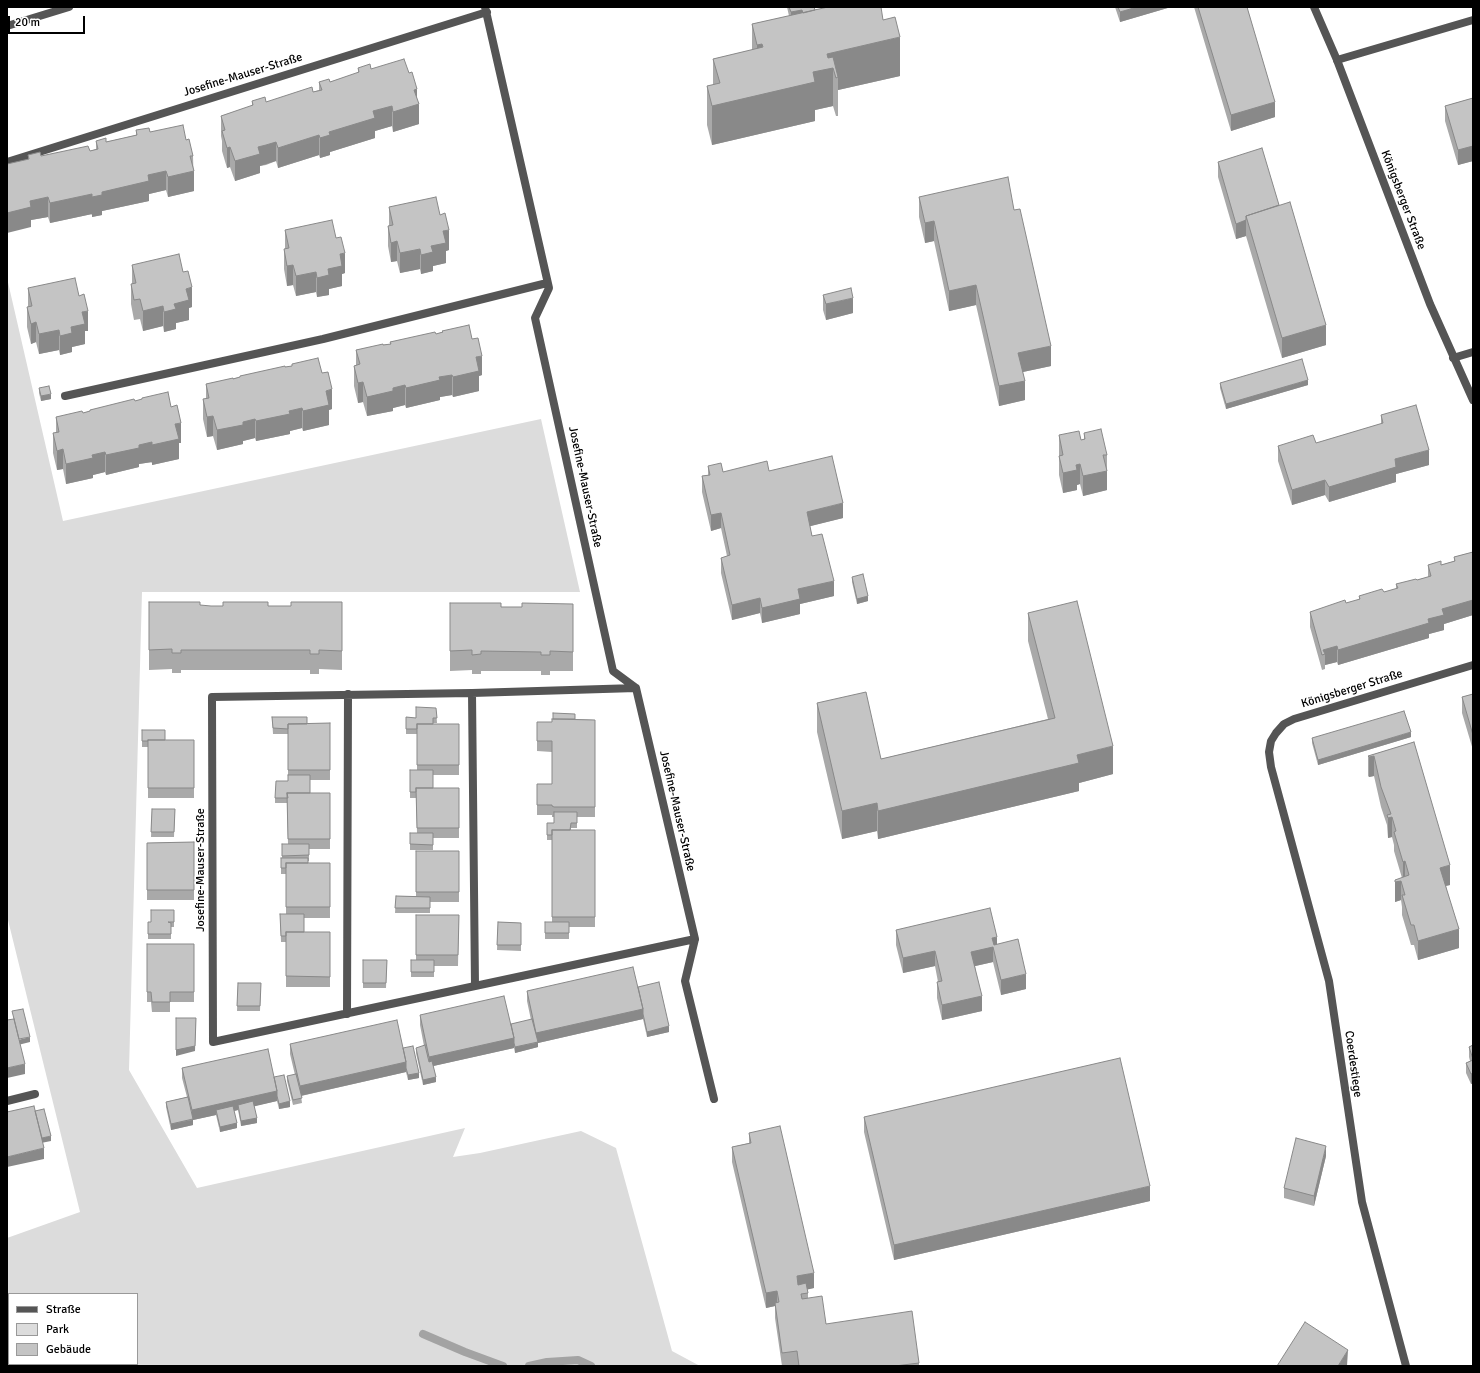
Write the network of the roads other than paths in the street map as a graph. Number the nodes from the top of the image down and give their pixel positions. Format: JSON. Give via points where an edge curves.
{"nodes":[{"id":1,"x":69,"y":7,"type":"edge"},
{"id":2,"x":1314,"y":7,"type":"edge"},
{"id":3,"x":486,"y":10,"type":"edge"},
{"id":4,"x":1473,"y":20,"type":"edge"},
{"id":5,"x":7,"y":26,"type":"edge"},
{"id":6,"x":1337,"y":60,"type":"junction"},
{"id":7,"x":7,"y":162,"type":"edge"},
{"id":8,"x":547,"y":283,"type":"junction"},
{"id":9,"x":1473,"y":352,"type":"edge"},
{"id":10,"x":1453,"y":358,"type":"junction"},
{"id":11,"x":65,"y":396,"type":"dead end"},
{"id":12,"x":1473,"y":400,"type":"edge"},
{"id":13,"x":1473,"y":665,"type":"edge"},
{"id":14,"x":636,"y":688,"type":"junction"},
{"id":15,"x":472,"y":693,"type":"junction"},
{"id":16,"x":348,"y":694,"type":"junction"},
{"id":17,"x":1271,"y":767,"type":"joint"},
{"id":18,"x":695,"y":939,"type":"junction"},
{"id":19,"x":475,"y":986,"type":"junction"},
{"id":20,"x":347,"y":1014,"type":"junction"},
{"id":21,"x":35,"y":1094,"type":"dead end"},
{"id":22,"x":714,"y":1099,"type":"dead end"},
{"id":23,"x":7,"y":1101,"type":"edge"},
{"id":24,"x":1406,"y":1366,"type":"edge"}],
"edges":[{"from":1,"to":5,"type":"street"},
{"from":2,"to":6,"type":"street","name":"Königsberger Straße"},
{"from":3,"to":7,"type":"street","name":"Josefine-Mauser-Straße"},
{"from":3,"to":8,"type":"street","name":"Josefine-Mauser-Straße"},
{"from":4,"to":6,"type":"street"},
{"from":6,"to":10,"type":"street","name":"Königsberger Straße","via":[[1405,241]]},
{"from":8,"to":11,"type":"street","via":[[323,339]]},
{"from":8,"to":14,"type":"street","name":"Josefine-Mauser-Straße","via":[[549,288],[535,318],[613,671]]},
{"from":9,"to":10,"type":"street"},
{"from":10,"to":12,"type":"street","name":"Königsberger Straße"},
{"from":13,"to":17,"type":"street","name":"Königsberger Straße","via":[[1284,724],[1271,741]]},
{"from":14,"to":15,"type":"street","name":"Josefine-Mauser-Straße"},
{"from":14,"to":18,"type":"street","name":"Josefine-Mauser-Straße"},
{"from":15,"to":16,"type":"street","name":"Josefine-Mauser-Straße"},
{"from":15,"to":19,"type":"street"},
{"from":16,"to":20,"type":"street"},
{"from":16,"to":20,"type":"street","name":"Josefine-Mauser-Straße","via":[[212,697],[214,1042]]},
{"from":17,"to":24,"type":"street","name":"Coerdestiege","via":[[1329,981],[1362,1202]]},
{"from":18,"to":19,"type":"street","name":"Josefine-Mauser-Straße"},
{"from":18,"to":22,"type":"street","name":"Josefine-Mauser-Straße","via":[[685,981]]},
{"from":19,"to":20,"type":"street","name":"Josefine-Mauser-Straße"},
{"from":21,"to":23,"type":"street"}]}
